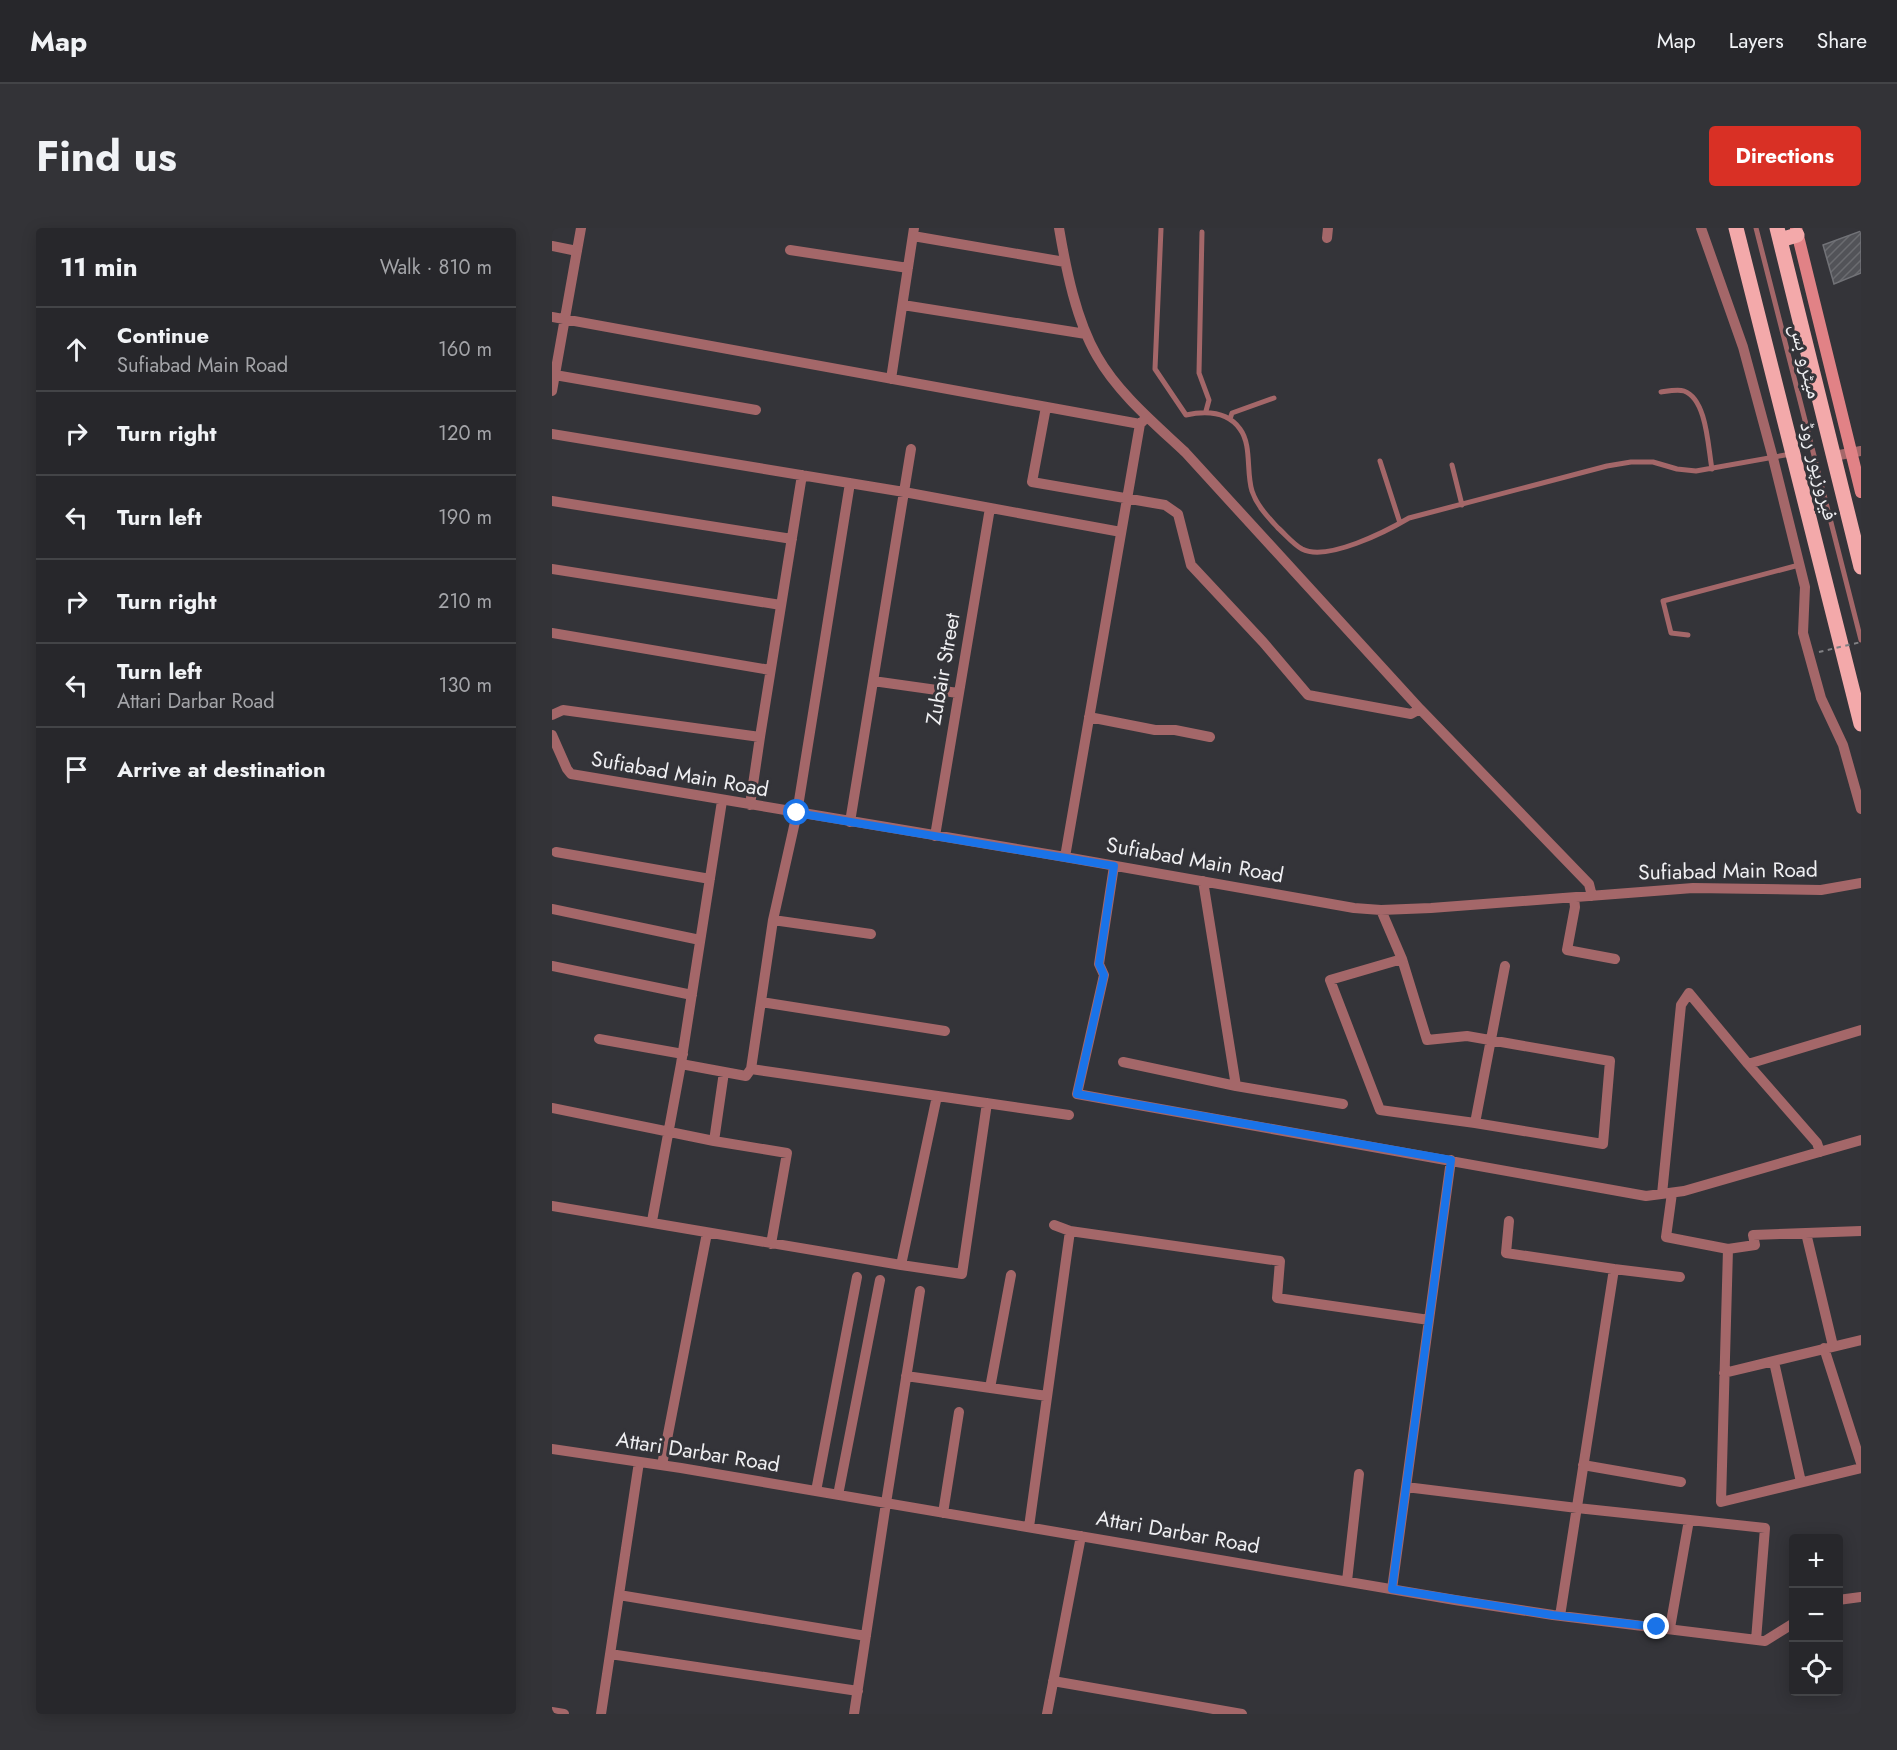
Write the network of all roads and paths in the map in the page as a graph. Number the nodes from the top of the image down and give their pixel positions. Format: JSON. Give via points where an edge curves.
{"nodes":[{"id":1,"x":581,"y":228,"type":"edge"},
{"id":2,"x":1059,"y":228,"type":"edge"},
{"id":3,"x":1701,"y":228,"type":"edge"},
{"id":4,"x":1736,"y":228,"type":"edge"},
{"id":5,"x":1756,"y":228,"type":"edge"},
{"id":6,"x":1161,"y":230,"type":"dead end"},
{"id":7,"x":1796,"y":231,"type":"edge"},
{"id":8,"x":914,"y":232,"type":"edge"},
{"id":9,"x":1202,"y":232,"type":"dead end"},
{"id":10,"x":1779,"y":234,"type":"edge"},
{"id":11,"x":552,"y":246,"type":"edge"},
{"id":12,"x":790,"y":250,"type":"dead end"},
{"id":13,"x":577,"y":251,"type":"junction"},
{"id":14,"x":1065,"y":262,"type":"junction"},
{"id":15,"x":908,"y":268,"type":"junction"},
{"id":16,"x":903,"y":305,"type":"junction"},
{"id":17,"x":552,"y":317,"type":"edge"},
{"id":18,"x":566,"y":319,"type":"junction"},
{"id":19,"x":1086,"y":334,"type":"junction"},
{"id":20,"x":555,"y":375,"type":"junction"},
{"id":21,"x":891,"y":379,"type":"junction"},
{"id":22,"x":552,"y":391,"type":"edge"},
{"id":23,"x":1661,"y":392,"type":"dead end"},
{"id":24,"x":1274,"y":398,"type":"dead end"},
{"id":25,"x":1046,"y":407,"type":"junction"},
{"id":26,"x":756,"y":410,"type":"dead end"},
{"id":27,"x":1206,"y":411,"type":"junction"},
{"id":28,"x":1230,"y":419,"type":"junction"},
{"id":29,"x":1143,"y":420,"type":"junction"},
{"id":30,"x":552,"y":434,"type":"edge"},
{"id":31,"x":911,"y":449,"type":"dead end"},
{"id":32,"x":1856,"y":452,"type":"edge"},
{"id":33,"x":1793,"y":454,"type":"junction"},
{"id":34,"x":1834,"y":456,"type":"junction"},
{"id":35,"x":1773,"y":458,"type":"junction"},
{"id":36,"x":1380,"y":461,"type":"dead end"},
{"id":37,"x":1452,"y":465,"type":"dead end"},
{"id":38,"x":1712,"y":469,"type":"junction"},
{"id":39,"x":802,"y":475,"type":"junction"},
{"id":40,"x":850,"y":483,"type":"junction"},
{"id":41,"x":904,"y":492,"type":"junction"},
{"id":42,"x":1861,"y":492,"type":"edge"},
{"id":43,"x":1127,"y":499,"type":"junction"},
{"id":44,"x":552,"y":501,"type":"edge"},
{"id":45,"x":1462,"y":505,"type":"junction"},
{"id":46,"x":990,"y":508,"type":"junction"},
{"id":47,"x":1400,"y":524,"type":"junction"},
{"id":48,"x":1121,"y":532,"type":"junction"},
{"id":49,"x":792,"y":539,"type":"junction"},
{"id":50,"x":1799,"y":565,"type":"junction"},
{"id":51,"x":1861,"y":567,"type":"edge"},
{"id":52,"x":552,"y":569,"type":"edge"},
{"id":53,"x":781,"y":605,"type":"junction"},
{"id":54,"x":552,"y":633,"type":"edge"},
{"id":55,"x":1688,"y":635,"type":"dead end"},
{"id":56,"x":1861,"y":641,"type":"edge"},
{"id":57,"x":1820,"y":652,"type":"dead end"},
{"id":58,"x":770,"y":670,"type":"junction"},
{"id":59,"x":873,"y":681,"type":"junction"},
{"id":60,"x":958,"y":693,"type":"junction"},
{"id":61,"x":1420,"y":709,"type":"junction"},
{"id":62,"x":552,"y":715,"type":"edge"},
{"id":63,"x":1089,"y":717,"type":"junction"},
{"id":64,"x":1861,"y":724,"type":"edge"},
{"id":65,"x":552,"y":735,"type":"edge"},
{"id":66,"x":760,"y":736,"type":"junction"},
{"id":67,"x":1210,"y":737,"type":"dead end"},
{"id":68,"x":722,"y":801,"type":"junction"},
{"id":69,"x":750,"y":805,"type":"junction"},
{"id":70,"x":1861,"y":809,"type":"edge"},
{"id":71,"x":797,"y":813,"type":"junction"},
{"id":72,"x":850,"y":822,"type":"junction"},
{"id":73,"x":935,"y":836,"type":"junction"},
{"id":74,"x":556,"y":852,"type":"dead end"},
{"id":75,"x":1065,"y":857,"type":"junction"},
{"id":76,"x":1114,"y":866,"type":"junction"},
{"id":77,"x":710,"y":879,"type":"junction"},
{"id":78,"x":1203,"y":881,"type":"junction"},
{"id":79,"x":1861,"y":883,"type":"edge"},
{"id":80,"x":1592,"y":896,"type":"junction"},
{"id":81,"x":1574,"y":898,"type":"junction"},
{"id":82,"x":552,"y":909,"type":"edge"},
{"id":83,"x":1381,"y":910,"type":"junction"},
{"id":84,"x":773,"y":920,"type":"junction"},
{"id":85,"x":871,"y":934,"type":"dead end"},
{"id":86,"x":700,"y":940,"type":"junction"},
{"id":87,"x":1402,"y":959,"type":"junction"},
{"id":88,"x":1615,"y":959,"type":"dead end"},
{"id":89,"x":552,"y":966,"type":"edge"},
{"id":90,"x":1505,"y":966,"type":"dead end"},
{"id":91,"x":692,"y":995,"type":"junction"},
{"id":92,"x":761,"y":1002,"type":"junction"},
{"id":93,"x":1861,"y":1030,"type":"edge"},
{"id":94,"x":945,"y":1031,"type":"dead end"},
{"id":95,"x":599,"y":1040,"type":"dead end"},
{"id":96,"x":1489,"y":1040,"type":"junction"},
{"id":97,"x":682,"y":1059,"type":"junction"},
{"id":98,"x":1123,"y":1062,"type":"dead end"},
{"id":99,"x":1748,"y":1064,"type":"junction"},
{"id":100,"x":751,"y":1069,"type":"junction"},
{"id":101,"x":724,"y":1072,"type":"junction"},
{"id":102,"x":1236,"y":1086,"type":"junction"},
{"id":103,"x":937,"y":1096,"type":"junction"},
{"id":104,"x":987,"y":1103,"type":"junction"},
{"id":105,"x":1342,"y":1104,"type":"dead end"},
{"id":106,"x":552,"y":1108,"type":"edge"},
{"id":107,"x":1069,"y":1115,"type":"dead end"},
{"id":108,"x":1475,"y":1123,"type":"junction"},
{"id":109,"x":669,"y":1131,"type":"junction"},
{"id":110,"x":1861,"y":1140,"type":"edge"},
{"id":111,"x":714,"y":1141,"type":"junction"},
{"id":112,"x":1820,"y":1152,"type":"junction"},
{"id":113,"x":1451,"y":1160,"type":"junction"},
{"id":114,"x":1667,"y":1194,"type":"junction"},
{"id":115,"x":552,"y":1206,"type":"edge"},
{"id":116,"x":652,"y":1221,"type":"junction"},
{"id":117,"x":1509,"y":1221,"type":"dead end"},
{"id":118,"x":1054,"y":1225,"type":"dead end"},
{"id":119,"x":1070,"y":1231,"type":"junction"},
{"id":120,"x":1861,"y":1231,"type":"edge"},
{"id":121,"x":707,"y":1233,"type":"junction"},
{"id":122,"x":1806,"y":1233,"type":"junction"},
{"id":123,"x":771,"y":1244,"type":"junction"},
{"id":124,"x":1728,"y":1249,"type":"junction"},
{"id":125,"x":901,"y":1264,"type":"junction"},
{"id":126,"x":1614,"y":1269,"type":"junction"},
{"id":127,"x":1011,"y":1275,"type":"dead end"},
{"id":128,"x":857,"y":1277,"type":"dead end"},
{"id":129,"x":1680,"y":1277,"type":"dead end"},
{"id":130,"x":880,"y":1280,"type":"dead end"},
{"id":131,"x":920,"y":1291,"type":"dead end"},
{"id":132,"x":1429,"y":1320,"type":"junction"},
{"id":133,"x":1861,"y":1340,"type":"edge"},
{"id":134,"x":1828,"y":1347,"type":"junction"},
{"id":135,"x":1774,"y":1362,"type":"junction"},
{"id":136,"x":1724,"y":1373,"type":"junction"},
{"id":137,"x":906,"y":1376,"type":"junction"},
{"id":138,"x":990,"y":1388,"type":"junction"},
{"id":139,"x":1047,"y":1396,"type":"junction"},
{"id":140,"x":959,"y":1412,"type":"dead end"},
{"id":141,"x":552,"y":1449,"type":"edge"},
{"id":142,"x":639,"y":1462,"type":"junction"},
{"id":143,"x":1861,"y":1463,"type":"edge"},
{"id":144,"x":1583,"y":1465,"type":"junction"},
{"id":145,"x":662,"y":1466,"type":"junction"},
{"id":146,"x":1861,"y":1468,"type":"edge"},
{"id":147,"x":1359,"y":1474,"type":"dead end"},
{"id":148,"x":1681,"y":1482,"type":"dead end"},
{"id":149,"x":1802,"y":1482,"type":"junction"},
{"id":150,"x":1406,"y":1487,"type":"junction"},
{"id":151,"x":816,"y":1491,"type":"junction"},
{"id":152,"x":838,"y":1495,"type":"junction"},
{"id":153,"x":886,"y":1503,"type":"junction"},
{"id":154,"x":1577,"y":1508,"type":"junction"},
{"id":155,"x":943,"y":1512,"type":"junction"},
{"id":156,"x":1689,"y":1520,"type":"junction"},
{"id":157,"x":1029,"y":1527,"type":"junction"},
{"id":158,"x":1081,"y":1536,"type":"junction"},
{"id":159,"x":1347,"y":1581,"type":"junction"},
{"id":160,"x":1392,"y":1589,"type":"junction"},
{"id":161,"x":619,"y":1595,"type":"junction"},
{"id":162,"x":1861,"y":1597,"type":"edge"},
{"id":163,"x":1843,"y":1599,"type":"edge"},
{"id":164,"x":1560,"y":1616,"type":"junction"},
{"id":165,"x":1789,"y":1626,"type":"edge"},
{"id":166,"x":1670,"y":1628,"type":"junction"},
{"id":167,"x":866,"y":1636,"type":"junction"},
{"id":168,"x":1756,"y":1640,"type":"junction"},
{"id":169,"x":610,"y":1654,"type":"junction"},
{"id":170,"x":1053,"y":1681,"type":"junction"},
{"id":171,"x":858,"y":1691,"type":"junction"},
{"id":172,"x":552,"y":1712,"type":"edge"},
{"id":173,"x":564,"y":1714,"type":"edge"},
{"id":174,"x":601,"y":1714,"type":"edge"},
{"id":175,"x":854,"y":1714,"type":"edge"},
{"id":176,"x":1047,"y":1714,"type":"edge"},
{"id":177,"x":1242,"y":1714,"type":"edge"}],
"edges":[{"from":1,"to":13,"type":"street"},
{"from":2,"to":14,"type":"street"},
{"from":3,"to":35,"type":"street","via":[[1743,347]]},
{"from":4,"to":33,"type":"main road","name":"فیروزپور روڈ"},
{"from":5,"to":56,"type":"lane","name":"میٹرو بس"},
{"from":6,"to":27,"type":"lane","via":[[1155,369],[1186,415]]},
{"from":7,"to":10,"type":"main road"},
{"from":7,"to":32,"type":"street"},
{"from":8,"to":14,"type":"street"},
{"from":8,"to":15,"type":"street"},
{"from":9,"to":27,"type":"lane","via":[[1199,373],[1209,400]]},
{"from":10,"to":34,"type":"main road","name":"فیروزپور روڈ"},
{"from":11,"to":13,"type":"street"},
{"from":12,"to":15,"type":"street"},
{"from":13,"to":18,"type":"street"},
{"from":14,"to":19,"type":"street"},
{"from":15,"to":16,"type":"street"},
{"from":16,"to":19,"type":"street"},
{"from":16,"to":21,"type":"street"},
{"from":17,"to":18,"type":"street"},
{"from":18,"to":20,"type":"street"},
{"from":18,"to":21,"type":"street"},
{"from":19,"to":29,"type":"street","via":[[1098,358]]},
{"from":20,"to":22,"type":"street"},
{"from":20,"to":26,"type":"street"},
{"from":21,"to":25,"type":"street"},
{"from":23,"to":38,"type":"lane","via":[[1683,390],[1702,409]]},
{"from":24,"to":28,"type":"lane","via":[[1232,413]]},
{"from":25,"to":29,"type":"street"},
{"from":25,"to":43,"type":"street","via":[[1032,482]]},
{"from":27,"to":28,"type":"lane"},
{"from":28,"to":47,"type":"lane","via":[[1241,430],[1246,444],[1252,493],[1262,510],[1303,550],[1326,552]]},
{"from":29,"to":43,"type":"street"},
{"from":29,"to":61,"type":"street","via":[[1185,452]]},
{"from":30,"to":39,"type":"street"},
{"from":31,"to":41,"type":"street"},
{"from":32,"to":34,"type":"street"},
{"from":32,"to":42,"type":"street"},
{"from":33,"to":35,"type":"lane"},
{"from":33,"to":64,"type":"main road","name":"فیروزپور روڈ"},
{"from":34,"to":51,"type":"main road","name":"فیروزپور روڈ"},
{"from":35,"to":38,"type":"lane"},
{"from":35,"to":50,"type":"street"},
{"from":36,"to":47,"type":"lane"},
{"from":37,"to":45,"type":"lane"},
{"from":38,"to":45,"type":"lane","via":[[1696,471],[1653,462],[1630,462]]},
{"from":39,"to":40,"type":"street"},
{"from":39,"to":49,"type":"street"},
{"from":40,"to":41,"type":"street"},
{"from":40,"to":71,"type":"street"},
{"from":41,"to":46,"type":"street"},
{"from":41,"to":59,"type":"street"},
{"from":43,"to":48,"type":"street"},
{"from":43,"to":61,"type":"street","via":[[1165,505],[1179,514],[1191,565],[1308,695],[1411,714]]},
{"from":44,"to":49,"type":"street"},
{"from":45,"to":47,"type":"lane","via":[[1409,518]]},
{"from":46,"to":48,"type":"street"},
{"from":46,"to":60,"type":"street","name":"Zubair Street"},
{"from":48,"to":63,"type":"street"},
{"from":49,"to":53,"type":"street"},
{"from":50,"to":55,"type":"lane","via":[[1663,601],[1671,633]]},
{"from":50,"to":70,"type":"street","via":[[1804,588],[1803,633],[1821,698],[1844,745]]},
{"from":52,"to":53,"type":"street"},
{"from":53,"to":58,"type":"street"},
{"from":54,"to":58,"type":"street"},
{"from":56,"to":57,"type":"path","bridge":true},
{"from":58,"to":66,"type":"street"},
{"from":59,"to":60,"type":"street"},
{"from":59,"to":72,"type":"street"},
{"from":60,"to":73,"type":"street","name":"Zubair Street"},
{"from":61,"to":80,"type":"street","via":[[1589,884]]},
{"from":62,"to":66,"type":"street","via":[[563,710]]},
{"from":63,"to":67,"type":"street"},
{"from":63,"to":75,"type":"street"},
{"from":65,"to":68,"type":"street","name":"Sufiabad Main Road","via":[[571,774]]},
{"from":66,"to":69,"type":"street"},
{"from":68,"to":69,"type":"street","name":"Sufiabad Main Road"},
{"from":68,"to":77,"type":"street"},
{"from":69,"to":71,"type":"street","name":"Sufiabad Main Road"},
{"from":71,"to":72,"type":"street","name":"Sufiabad Main Road"},
{"from":71,"to":84,"type":"street"},
{"from":72,"to":73,"type":"street","name":"Sufiabad Main Road"},
{"from":73,"to":75,"type":"street","name":"Sufiabad Main Road"},
{"from":74,"to":77,"type":"street"},
{"from":75,"to":76,"type":"street","name":"Sufiabad Main Road"},
{"from":76,"to":78,"type":"street","name":"Sufiabad Main Road"},
{"from":76,"to":113,"type":"street","via":[[1099,964],[1104,975],[1077,1094]]},
{"from":77,"to":86,"type":"street"},
{"from":78,"to":83,"type":"street","name":"Sufiabad Main Road"},
{"from":78,"to":102,"type":"street"},
{"from":79,"to":80,"type":"street","name":"Sufiabad Main Road","via":[[1821,890],[1693,888]]},
{"from":80,"to":81,"type":"street","name":"Sufiabad Main Road"},
{"from":81,"to":83,"type":"street","name":"Sufiabad Main Road"},
{"from":81,"to":88,"type":"street","via":[[1567,950]]},
{"from":82,"to":86,"type":"street"},
{"from":83,"to":87,"type":"street"},
{"from":84,"to":85,"type":"street"},
{"from":84,"to":92,"type":"street"},
{"from":86,"to":91,"type":"street"},
{"from":87,"to":96,"type":"street","via":[[1427,1040],[1467,1036]]},
{"from":87,"to":108,"type":"street","via":[[1330,980],[1380,1110]]},
{"from":89,"to":91,"type":"street"},
{"from":90,"to":96,"type":"street"},
{"from":91,"to":97,"type":"street"},
{"from":92,"to":94,"type":"street"},
{"from":92,"to":100,"type":"street"},
{"from":93,"to":99,"type":"street"},
{"from":95,"to":97,"type":"street"},
{"from":96,"to":108,"type":"street"},
{"from":96,"to":108,"type":"street","via":[[1610,1061],[1603,1144]]},
{"from":97,"to":101,"type":"street"},
{"from":97,"to":109,"type":"street"},
{"from":98,"to":102,"type":"street"},
{"from":99,"to":112,"type":"street","via":[[1817,1143]]},
{"from":99,"to":114,"type":"street","via":[[1689,993],[1681,1005]]},
{"from":100,"to":101,"type":"street","via":[[746,1076]]},
{"from":100,"to":103,"type":"street"},
{"from":101,"to":111,"type":"street"},
{"from":102,"to":105,"type":"street"},
{"from":103,"to":104,"type":"street"},
{"from":103,"to":125,"type":"street"},
{"from":104,"to":107,"type":"street"},
{"from":104,"to":125,"type":"street","via":[[962,1274]]},
{"from":106,"to":109,"type":"street"},
{"from":109,"to":111,"type":"street"},
{"from":109,"to":116,"type":"street"},
{"from":110,"to":112,"type":"street"},
{"from":111,"to":123,"type":"street","via":[[788,1153]]},
{"from":112,"to":114,"type":"street"},
{"from":113,"to":114,"type":"street","via":[[1646,1196]]},
{"from":113,"to":132,"type":"street"},
{"from":114,"to":124,"type":"street","via":[[1666,1237]]},
{"from":115,"to":116,"type":"street"},
{"from":116,"to":121,"type":"street"},
{"from":117,"to":126,"type":"street","via":[[1506,1253]]},
{"from":118,"to":119,"type":"street"},
{"from":119,"to":132,"type":"street","via":[[1280,1261],[1277,1298]]},
{"from":119,"to":139,"type":"street"},
{"from":120,"to":122,"type":"street"},
{"from":121,"to":123,"type":"street"},
{"from":121,"to":145,"type":"street"},
{"from":122,"to":124,"type":"street","via":[[1753,1235],[1755,1245]]},
{"from":122,"to":134,"type":"street"},
{"from":123,"to":125,"type":"street"},
{"from":124,"to":136,"type":"street"},
{"from":126,"to":129,"type":"street"},
{"from":126,"to":144,"type":"street"},
{"from":127,"to":138,"type":"street"},
{"from":128,"to":151,"type":"street"},
{"from":130,"to":152,"type":"street"},
{"from":131,"to":137,"type":"street"},
{"from":132,"to":150,"type":"street"},
{"from":133,"to":134,"type":"street"},
{"from":134,"to":135,"type":"street"},
{"from":134,"to":143,"type":"street"},
{"from":135,"to":136,"type":"street"},
{"from":135,"to":149,"type":"street"},
{"from":136,"to":149,"type":"street","via":[[1721,1502]]},
{"from":137,"to":138,"type":"street"},
{"from":137,"to":153,"type":"street"},
{"from":138,"to":139,"type":"street"},
{"from":139,"to":157,"type":"street"},
{"from":140,"to":155,"type":"street"},
{"from":141,"to":142,"type":"street","name":"Attari Darbar Road"},
{"from":142,"to":145,"type":"street","name":"Attari Darbar Road"},
{"from":142,"to":161,"type":"street"},
{"from":144,"to":148,"type":"street"},
{"from":144,"to":154,"type":"street"},
{"from":145,"to":151,"type":"street","name":"Attari Darbar Road"},
{"from":146,"to":149,"type":"street"},
{"from":147,"to":159,"type":"street"},
{"from":150,"to":154,"type":"street"},
{"from":150,"to":160,"type":"street"},
{"from":151,"to":152,"type":"street","name":"Attari Darbar Road"},
{"from":152,"to":153,"type":"street","name":"Attari Darbar Road"},
{"from":153,"to":155,"type":"street","name":"Attari Darbar Road"},
{"from":153,"to":167,"type":"street"},
{"from":154,"to":156,"type":"street"},
{"from":154,"to":164,"type":"street"},
{"from":155,"to":157,"type":"street","name":"Attari Darbar Road"},
{"from":156,"to":166,"type":"street"},
{"from":156,"to":168,"type":"street","via":[[1765,1528]]},
{"from":157,"to":158,"type":"street","name":"Attari Darbar Road"},
{"from":158,"to":159,"type":"street","name":"Attari Darbar Road"},
{"from":158,"to":170,"type":"street"},
{"from":159,"to":160,"type":"street","name":"Attari Darbar Road"},
{"from":160,"to":164,"type":"street","name":"Attari Darbar Road"},
{"from":161,"to":167,"type":"street"},
{"from":161,"to":169,"type":"street"},
{"from":162,"to":163,"type":"street"},
{"from":164,"to":166,"type":"street","name":"Attari Darbar Road"},
{"from":165,"to":168,"type":"street","name":"Attari Darbar Road","via":[[1765,1641]]},
{"from":166,"to":168,"type":"street","name":"Attari Darbar Road"},
{"from":167,"to":171,"type":"street"},
{"from":169,"to":171,"type":"street"},
{"from":169,"to":174,"type":"street"},
{"from":170,"to":176,"type":"street"},
{"from":170,"to":177,"type":"street"},
{"from":171,"to":175,"type":"street"},
{"from":172,"to":173,"type":"street"}]}
